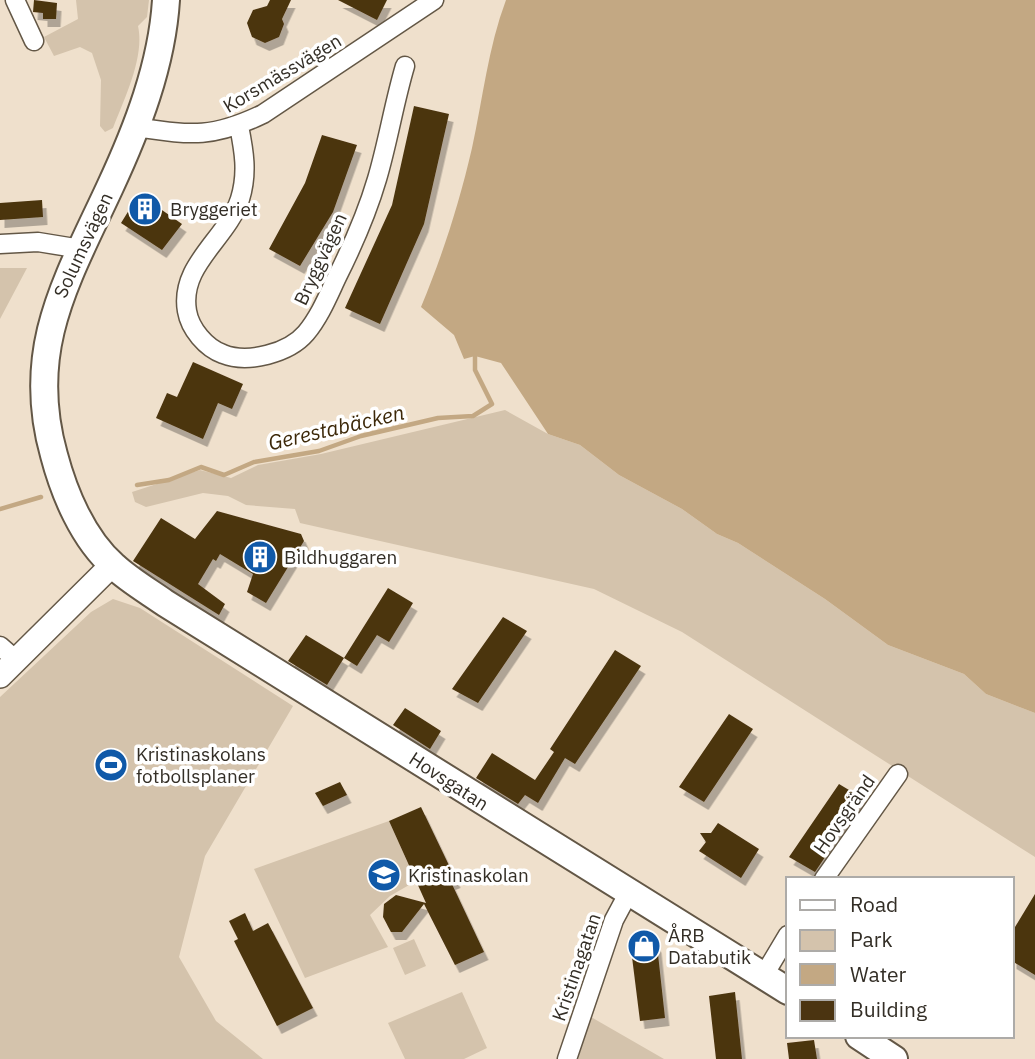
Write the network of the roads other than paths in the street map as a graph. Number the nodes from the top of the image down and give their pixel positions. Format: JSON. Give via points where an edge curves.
{"nodes":[{"id":1,"x":15,"y":0,"type":"edge"},
{"id":2,"x":166,"y":0,"type":"edge"},
{"id":3,"x":434,"y":0,"type":"edge"},
{"id":4,"x":34,"y":41,"type":"dead end"},
{"id":5,"x":405,"y":66,"type":"dead end"},
{"id":6,"x":239,"y":126,"type":"junction"},
{"id":7,"x":135,"y":127,"type":"junction"},
{"id":8,"x":0,"y":244,"type":"edge"},
{"id":9,"x":81,"y":248,"type":"junction"},
{"id":10,"x":112,"y":565,"type":"junction"},
{"id":11,"x":5,"y":661,"type":"edge"},
{"id":12,"x":898,"y":774,"type":"dead end"},
{"id":13,"x":825,"y":877,"type":"edge"},
{"id":14,"x":629,"y":891,"type":"junction"},
{"id":15,"x":786,"y":938,"type":"edge"},
{"id":16,"x":764,"y":975,"type":"junction"},
{"id":17,"x":786,"y":990,"type":"edge"},
{"id":18,"x":862,"y":1038,"type":"edge"},
{"id":19,"x":567,"y":1059,"type":"edge"},
{"id":20,"x":894,"y":1059,"type":"edge"}],
"edges":[{"from":1,"to":4,"type":"street"},
{"from":2,"to":7,"type":"main road","name":"Solumsvägen","via":[[157,60]]},
{"from":3,"to":6,"type":"street","name":"Korsmässvägen"},
{"from":5,"to":6,"type":"street","name":"Bryggvägen","via":[[378,177],[321,311],[305,335],[286,348],[253,357],[222,354],[209,345],[196,332],[186,304],[194,270],[240,197],[246,164]]},
{"from":6,"to":7,"type":"street","name":"Korsmässvägen","via":[[205,135]]},
{"from":7,"to":9,"type":"main road","name":"Solumsvägen"},
{"from":8,"to":9,"type":"street","via":[[38,242]]},
{"from":9,"to":10,"type":"main road","name":"Solumsvägen","via":[[55,307],[43,372],[44,401],[49,438],[67,496]]},
{"from":10,"to":11,"type":"street"},
{"from":10,"to":14,"type":"main road","name":"Hovsgatan","via":[[231,645]]},
{"from":12,"to":13,"type":"street","name":"Hovsgränd"},
{"from":14,"to":16,"type":"main road","name":"Hovsgatan"},
{"from":14,"to":19,"type":"street","name":"Kristinagatan","via":[[614,920]]},
{"from":15,"to":16,"type":"street"},
{"from":16,"to":17,"type":"main road","name":"Hovsgatan"},
{"from":18,"to":20,"type":"main road"}]}
